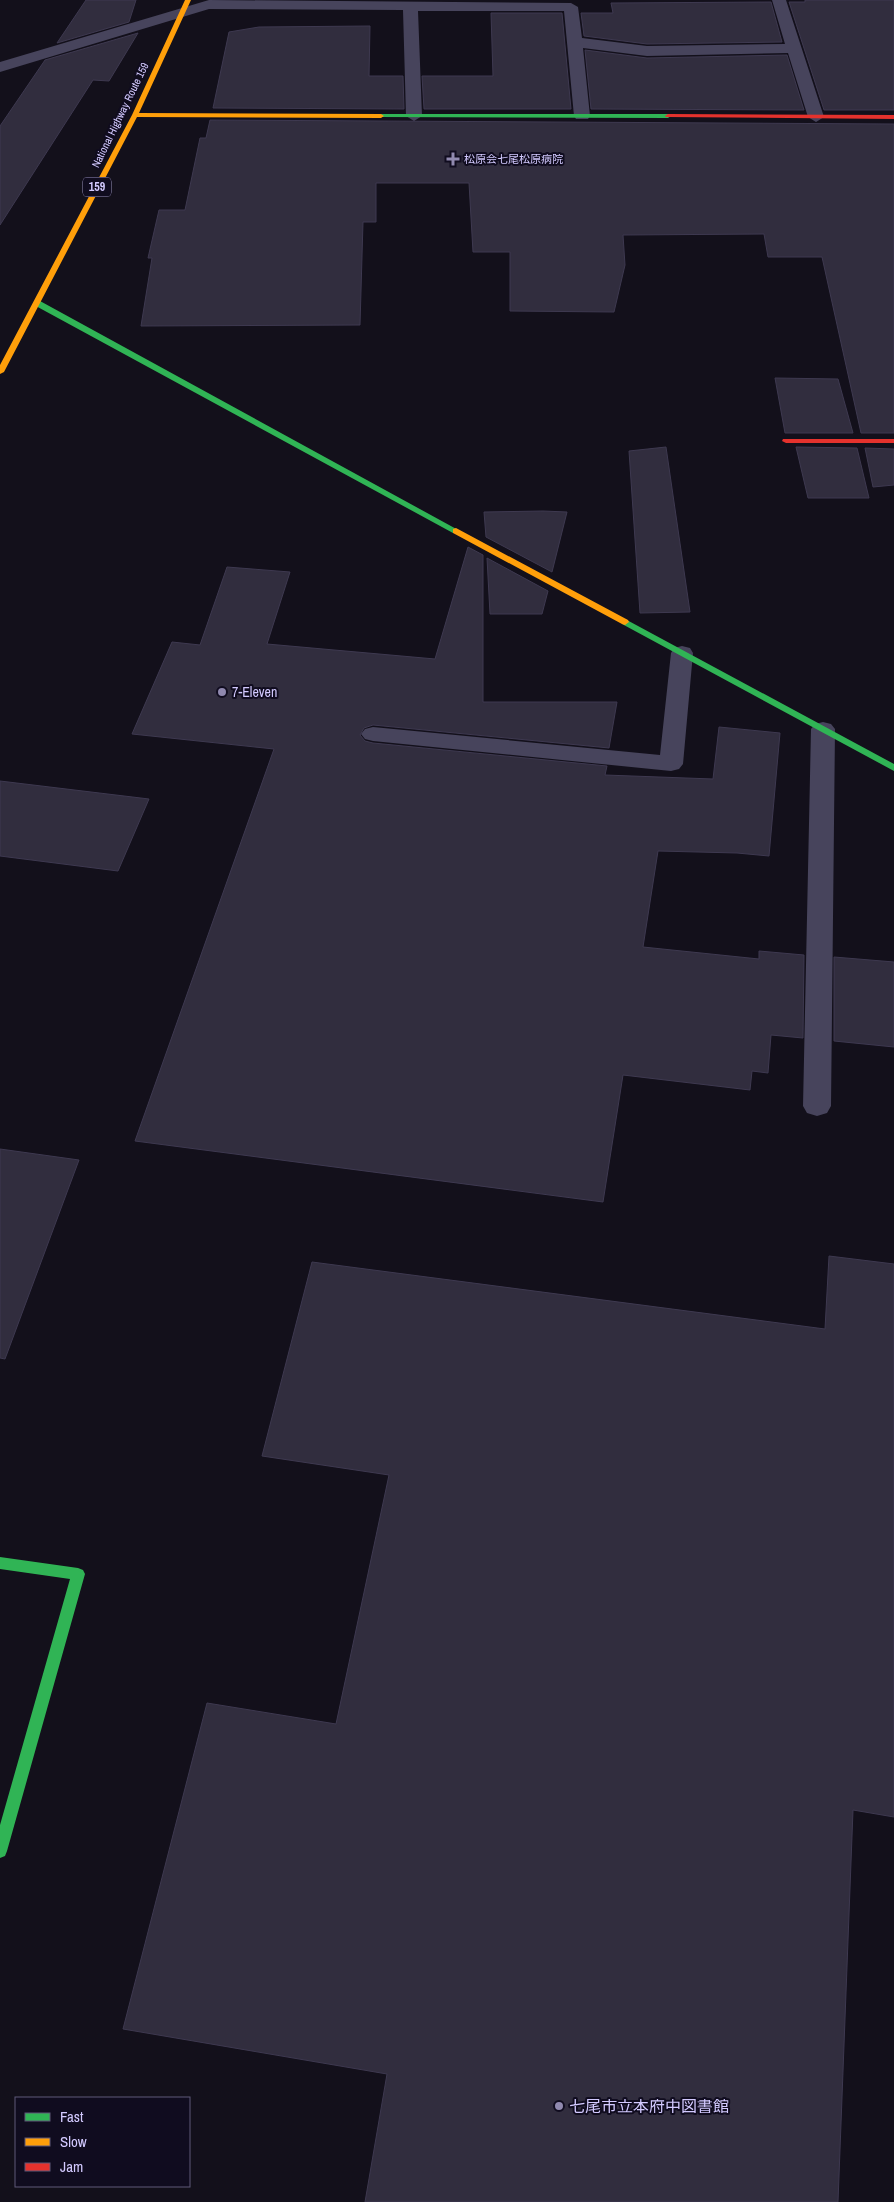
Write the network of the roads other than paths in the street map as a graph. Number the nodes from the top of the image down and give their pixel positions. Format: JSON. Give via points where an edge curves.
{"nodes":[{"id":1,"x":188,"y":0,"type":"edge"},
{"id":2,"x":225,"y":0,"type":"edge"},
{"id":3,"x":779,"y":0,"type":"edge"},
{"id":4,"x":210,"y":5,"type":"junction"},
{"id":5,"x":410,"y":5,"type":"junction"},
{"id":6,"x":181,"y":14,"type":"junction"},
{"id":7,"x":574,"y":42,"type":"junction"},
{"id":8,"x":794,"y":48,"type":"junction"},
{"id":9,"x":0,"y":67,"type":"edge"},
{"id":10,"x":135,"y":115,"type":"junction"},
{"id":11,"x":414,"y":116,"type":"junction"},
{"id":12,"x":582,"y":116,"type":"junction"},
{"id":13,"x":816,"y":117,"type":"junction"},
{"id":14,"x":894,"y":117,"type":"edge"},
{"id":15,"x":37,"y":303,"type":"junction"},
{"id":16,"x":0,"y":372,"type":"edge"},
{"id":17,"x":894,"y":440,"type":"edge"},
{"id":18,"x":786,"y":441,"type":"dead end"},
{"id":19,"x":682,"y":653,"type":"junction"},
{"id":20,"x":823,"y":729,"type":"junction"},
{"id":21,"x":373,"y":734,"type":"dead end"},
{"id":22,"x":894,"y":768,"type":"edge"},
{"id":23,"x":817,"y":1106,"type":"dead end"},
{"id":24,"x":0,"y":1563,"type":"edge"},
{"id":25,"x":0,"y":1851,"type":"edge"}],
"edges":[{"from":1,"to":6,"type":"main road","name":"National Highway Route 159","number":"159"},
{"from":2,"to":4,"type":"street"},
{"from":3,"to":8,"type":"street"},
{"from":4,"to":5,"type":"street"},
{"from":4,"to":6,"type":"street"},
{"from":5,"to":7,"type":"street","via":[[570,7]]},
{"from":5,"to":11,"type":"street"},
{"from":6,"to":9,"type":"street"},
{"from":6,"to":10,"type":"main road","name":"National Highway Route 159","number":"159"},
{"from":7,"to":8,"type":"street","via":[[647,51]]},
{"from":7,"to":12,"type":"street"},
{"from":8,"to":13,"type":"street"},
{"from":10,"to":11,"type":"main road"},
{"from":10,"to":15,"type":"main road","name":"National Highway Route 159","number":"159"},
{"from":11,"to":12,"type":"main road"},
{"from":12,"to":13,"type":"main road"},
{"from":13,"to":14,"type":"main road"},
{"from":15,"to":16,"type":"main road","name":"National Highway Route 159","number":"159"},
{"from":15,"to":19,"type":"main road"},
{"from":17,"to":18,"type":"main road"},
{"from":19,"to":20,"type":"main road"},
{"from":19,"to":21,"type":"street","via":[[671,764]]},
{"from":20,"to":22,"type":"main road"},
{"from":20,"to":23,"type":"street"},
{"from":24,"to":25,"type":"main road","via":[[78,1574]]}]}
